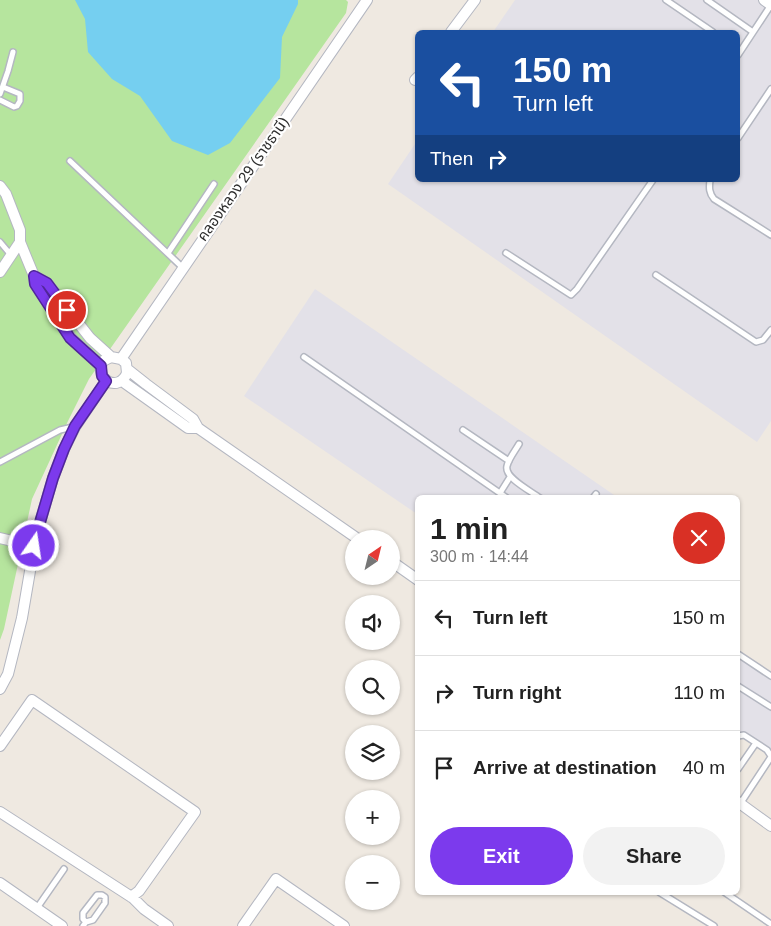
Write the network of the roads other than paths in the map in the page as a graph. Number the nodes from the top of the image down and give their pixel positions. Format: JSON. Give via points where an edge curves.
{"nodes":[{"id":1,"x":367,"y":0,"type":"edge"},
{"id":2,"x":475,"y":0,"type":"edge"},
{"id":3,"x":666,"y":0,"type":"edge"},
{"id":4,"x":707,"y":0,"type":"edge"},
{"id":5,"x":764,"y":0,"type":"edge"},
{"id":6,"x":771,"y":5,"type":"edge"},
{"id":7,"x":452,"y":30,"type":"edge"},
{"id":8,"x":710,"y":30,"type":"edge"},
{"id":9,"x":753,"y":32,"type":"junction"},
{"id":10,"x":740,"y":49,"type":"edge"},
{"id":11,"x":13,"y":52,"type":"dead end"},
{"id":12,"x":3,"y":87,"type":"junction"},
{"id":13,"x":771,"y":89,"type":"edge"},
{"id":14,"x":0,"y":94,"type":"edge"},
{"id":15,"x":0,"y":100,"type":"edge"},
{"id":16,"x":740,"y":135,"type":"edge"},
{"id":17,"x":70,"y":161,"type":"dead end"},
{"id":18,"x":652,"y":182,"type":"edge"},
{"id":19,"x":710,"y":182,"type":"edge"},
{"id":20,"x":214,"y":184,"type":"dead end"},
{"id":21,"x":0,"y":186,"type":"edge"},
{"id":22,"x":771,"y":235,"type":"edge"},
{"id":23,"x":0,"y":242,"type":"edge"},
{"id":24,"x":20,"y":242,"type":"junction"},
{"id":25,"x":168,"y":253,"type":"junction"},
{"id":26,"x":506,"y":253,"type":"dead end"},
{"id":27,"x":11,"y":256,"type":"junction"},
{"id":28,"x":182,"y":267,"type":"junction"},
{"id":29,"x":0,"y":272,"type":"edge"},
{"id":30,"x":656,"y":275,"type":"dead end"},
{"id":31,"x":34,"y":276,"type":"junction"},
{"id":32,"x":771,"y":330,"type":"edge"},
{"id":33,"x":304,"y":357,"type":"dead end"},
{"id":34,"x":116,"y":358,"type":"junction"},
{"id":35,"x":101,"y":366,"type":"junction"},
{"id":36,"x":128,"y":369,"type":"junction"},
{"id":37,"x":106,"y":381,"type":"junction"},
{"id":38,"x":122,"y":381,"type":"junction"},
{"id":39,"x":75,"y":426,"type":"junction"},
{"id":40,"x":198,"y":428,"type":"junction"},
{"id":41,"x":463,"y":430,"type":"dead end"},
{"id":42,"x":519,"y":444,"type":"dead end"},
{"id":43,"x":0,"y":462,"type":"edge"},
{"id":44,"x":508,"y":462,"type":"junction"},
{"id":45,"x":510,"y":477,"type":"junction"},
{"id":46,"x":500,"y":492,"type":"junction"},
{"id":47,"x":504,"y":495,"type":"edge"},
{"id":48,"x":536,"y":495,"type":"edge"},
{"id":49,"x":345,"y":530,"type":"edge"},
{"id":50,"x":0,"y":538,"type":"edge"},
{"id":51,"x":34,"y":546,"type":"junction"},
{"id":52,"x":400,"y":567,"type":"edge"},
{"id":53,"x":415,"y":578,"type":"edge"},
{"id":54,"x":740,"y":655,"type":"edge"},
{"id":55,"x":771,"y":676,"type":"edge"},
{"id":56,"x":740,"y":687,"type":"edge"},
{"id":57,"x":0,"y":689,"type":"edge"},
{"id":58,"x":771,"y":707,"type":"edge"},
{"id":59,"x":740,"y":736,"type":"edge"},
{"id":60,"x":756,"y":743,"type":"junction"},
{"id":61,"x":0,"y":746,"type":"edge"},
{"id":62,"x":771,"y":756,"type":"edge"},
{"id":63,"x":740,"y":766,"type":"edge"},
{"id":64,"x":740,"y":802,"type":"edge"},
{"id":65,"x":740,"y":804,"type":"edge"},
{"id":66,"x":0,"y":812,"type":"edge"},
{"id":67,"x":771,"y":825,"type":"edge"},
{"id":68,"x":64,"y":869,"type":"dead end"},
{"id":69,"x":0,"y":883,"type":"edge"},
{"id":70,"x":664,"y":895,"type":"edge"},
{"id":71,"x":728,"y":895,"type":"edge"},
{"id":72,"x":131,"y":897,"type":"junction"},
{"id":73,"x":37,"y":908,"type":"junction"},
{"id":74,"x":85,"y":924,"type":"edge"},
{"id":75,"x":771,"y":924,"type":"edge"},
{"id":76,"x":62,"y":926,"type":"edge"},
{"id":77,"x":168,"y":926,"type":"edge"},
{"id":78,"x":243,"y":926,"type":"edge"},
{"id":79,"x":344,"y":926,"type":"edge"},
{"id":80,"x":714,"y":926,"type":"edge"}],
"edges":[{"from":1,"to":28,"type":"street","name":"คลองหลวง 29 (ราชธานี)"},
{"from":2,"to":7,"type":"street"},
{"from":3,"to":8,"type":"lane"},
{"from":4,"to":9,"type":"lane"},
{"from":5,"to":6,"type":"street"},
{"from":6,"to":9,"type":"lane"},
{"from":9,"to":10,"type":"lane"},
{"from":11,"to":12,"type":"lane"},
{"from":12,"to":14,"type":"lane"},
{"from":12,"to":15,"type":"lane","via":[[20,94],[20,101],[14,107]]},
{"from":13,"to":16,"type":"lane"},
{"from":17,"to":25,"type":"lane"},
{"from":18,"to":26,"type":"lane","via":[[571,295]]},
{"from":19,"to":22,"type":"lane","via":[[714,199]]},
{"from":20,"to":25,"type":"lane"},
{"from":21,"to":24,"type":"street","via":[[20,230]]},
{"from":23,"to":27,"type":"lane"},
{"from":24,"to":27,"type":"street"},
{"from":24,"to":31,"type":"street"},
{"from":25,"to":28,"type":"lane"},
{"from":27,"to":29,"type":"street"},
{"from":28,"to":34,"type":"street","name":"คลองหลวง 29 (ราชธานี)"},
{"from":30,"to":32,"type":"lane","via":[[756,342],[763,340]]},
{"from":31,"to":34,"type":"street","via":[[47,283],[90,338]]},
{"from":31,"to":35,"type":"street","via":[[35,284],[70,338]]},
{"from":33,"to":46,"type":"lane"},
{"from":34,"to":35,"type":"street","via":[[107,358]]},
{"from":34,"to":36,"type":"street","via":[[126,363]]},
{"from":35,"to":37,"type":"street"},
{"from":36,"to":38,"type":"street"},
{"from":36,"to":40,"type":"street","via":[[193,419]]},
{"from":37,"to":38,"type":"street","via":[[111,384]]},
{"from":37,"to":39,"type":"street"},
{"from":38,"to":40,"type":"street","via":[[188,428]]},
{"from":39,"to":43,"type":"lane","via":[[60,430]]},
{"from":39,"to":51,"type":"street","via":[[53,478]]},
{"from":40,"to":49,"type":"street"},
{"from":41,"to":44,"type":"lane"},
{"from":42,"to":44,"type":"lane"},
{"from":44,"to":45,"type":"lane","via":[[506,467]]},
{"from":45,"to":46,"type":"lane"},
{"from":45,"to":48,"type":"lane"},
{"from":46,"to":47,"type":"lane"},
{"from":50,"to":51,"type":"street"},
{"from":51,"to":57,"type":"street","via":[[22,618],[8,674]]},
{"from":52,"to":53,"type":"street"},
{"from":54,"to":55,"type":"lane"},
{"from":56,"to":58,"type":"lane"},
{"from":59,"to":60,"type":"lane"},
{"from":60,"to":62,"type":"lane"},
{"from":60,"to":63,"type":"lane"},
{"from":61,"to":72,"type":"street","via":[[32,700],[195,812],[140,891]]},
{"from":62,"to":64,"type":"lane"},
{"from":65,"to":67,"type":"street"},
{"from":66,"to":72,"type":"street"},
{"from":68,"to":73,"type":"lane"},
{"from":69,"to":73,"type":"street"},
{"from":70,"to":80,"type":"lane"},
{"from":71,"to":75,"type":"lane"},
{"from":72,"to":77,"type":"street"},
{"from":73,"to":76,"type":"street"},
{"from":74,"to":74,"type":"lane","via":[[93,920],[105,903],[102,895],[95,897],[84,913]]},
{"from":78,"to":79,"type":"street","via":[[276,878]]}]}
